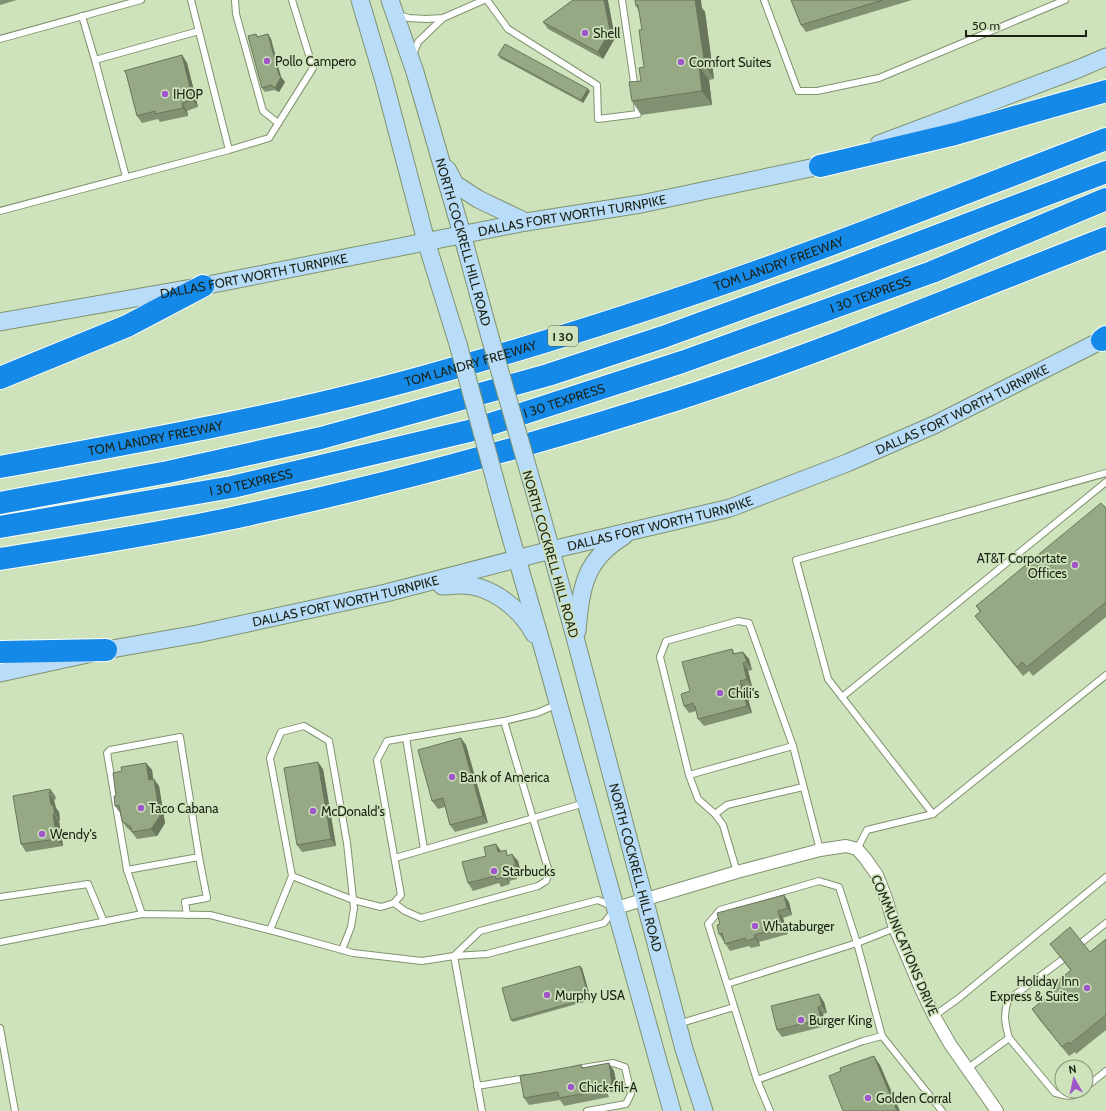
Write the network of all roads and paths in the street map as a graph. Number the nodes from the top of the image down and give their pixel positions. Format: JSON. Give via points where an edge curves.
{"nodes":[{"id":1,"x":140,"y":0,"type":"edge"},
{"id":2,"x":191,"y":0,"type":"edge"},
{"id":3,"x":235,"y":0,"type":"edge"},
{"id":4,"x":292,"y":0,"type":"edge"},
{"id":5,"x":360,"y":0,"type":"edge"},
{"id":6,"x":485,"y":0,"type":"edge"},
{"id":7,"x":622,"y":0,"type":"edge"},
{"id":8,"x":764,"y":0,"type":"edge"},
{"id":9,"x":1065,"y":0,"type":"edge"},
{"id":10,"x":392,"y":7,"type":"edge"},
{"id":11,"x":82,"y":16,"type":"junction"},
{"id":12,"x":443,"y":18,"type":"junction"},
{"id":13,"x":199,"y":31,"type":"junction"},
{"id":14,"x":0,"y":39,"type":"edge"},
{"id":15,"x":1106,"y":57,"type":"edge"},
{"id":16,"x":95,"y":60,"type":"junction"},
{"id":17,"x":410,"y":60,"type":"junction"},
{"id":18,"x":1106,"y":91,"type":"edge"},
{"id":19,"x":278,"y":124,"type":"junction"},
{"id":20,"x":1106,"y":139,"type":"edge"},
{"id":21,"x":229,"y":150,"type":"junction"},
{"id":22,"x":437,"y":150,"type":"junction"},
{"id":23,"x":820,"y":166,"type":"junction"},
{"id":24,"x":1106,"y":172,"type":"edge"},
{"id":25,"x":126,"y":177,"type":"junction"},
{"id":26,"x":1106,"y":199,"type":"edge"},
{"id":27,"x":0,"y":211,"type":"edge"},
{"id":28,"x":526,"y":222,"type":"junction"},
{"id":29,"x":462,"y":234,"type":"junction"},
{"id":30,"x":1106,"y":238,"type":"edge"},
{"id":31,"x":426,"y":241,"type":"junction"},
{"id":32,"x":203,"y":286,"type":"junction"},
{"id":33,"x":0,"y":322,"type":"edge"},
{"id":34,"x":1105,"y":338,"type":"edge"},
{"id":35,"x":0,"y":378,"type":"edge"},
{"id":36,"x":0,"y":468,"type":"edge"},
{"id":37,"x":1106,"y":473,"type":"edge"},
{"id":38,"x":1106,"y":482,"type":"edge"},
{"id":39,"x":0,"y":503,"type":"edge"},
{"id":40,"x":0,"y":527,"type":"edge"},
{"id":41,"x":634,"y":531,"type":"junction"},
{"id":42,"x":551,"y":550,"type":"junction"},
{"id":43,"x":0,"y":559,"type":"edge"},
{"id":44,"x":518,"y":559,"type":"junction"},
{"id":45,"x":400,"y":589,"type":"junction"},
{"id":46,"x":576,"y":641,"type":"junction"},
{"id":47,"x":106,"y":650,"type":"junction"},
{"id":48,"x":0,"y":652,"type":"edge"},
{"id":49,"x":544,"y":652,"type":"junction"},
{"id":50,"x":0,"y":673,"type":"edge"},
{"id":51,"x":1106,"y":674,"type":"edge"},
{"id":52,"x":842,"y":697,"type":"junction"},
{"id":53,"x":559,"y":704,"type":"junction"},
{"id":54,"x":504,"y":721,"type":"junction"},
{"id":55,"x":406,"y":738,"type":"junction"},
{"id":56,"x":793,"y":746,"type":"junction"},
{"id":57,"x":689,"y":775,"type":"junction"},
{"id":58,"x":803,"y":787,"type":"junction"},
{"id":59,"x":586,"y":803,"type":"junction"},
{"id":60,"x":715,"y":814,"type":"junction"},
{"id":61,"x":934,"y":814,"type":"junction"},
{"id":62,"x":533,"y":818,"type":"junction"},
{"id":63,"x":857,"y":849,"type":"junction"},
{"id":64,"x":424,"y":850,"type":"junction"},
{"id":65,"x":820,"y":850,"type":"junction"},
{"id":66,"x":199,"y":857,"type":"junction"},
{"id":67,"x":395,"y":858,"type":"junction"},
{"id":68,"x":127,"y":870,"type":"junction"},
{"id":69,"x":737,"y":872,"type":"junction"},
{"id":70,"x":292,"y":876,"type":"junction"},
{"id":71,"x":1106,"y":877,"type":"edge"},
{"id":72,"x":0,"y":897,"type":"edge"},
{"id":73,"x":644,"y":899,"type":"junction"},
{"id":74,"x":353,"y":900,"type":"junction"},
{"id":75,"x":394,"y":903,"type":"junction"},
{"id":76,"x":616,"y":908,"type":"junction"},
{"id":77,"x":142,"y":914,"type":"junction"},
{"id":78,"x":188,"y":915,"type":"junction"},
{"id":79,"x":104,"y":922,"type":"junction"},
{"id":80,"x":1106,"y":923,"type":"edge"},
{"id":81,"x":895,"y":928,"type":"junction"},
{"id":82,"x":270,"y":930,"type":"junction"},
{"id":83,"x":0,"y":942,"type":"edge"},
{"id":84,"x":857,"y":943,"type":"junction"},
{"id":85,"x":1082,"y":943,"type":"edge"},
{"id":86,"x":342,"y":950,"type":"junction"},
{"id":87,"x":454,"y":956,"type":"junction"},
{"id":88,"x":1062,"y":960,"type":"edge"},
{"id":89,"x":727,"y":984,"type":"junction"},
{"id":90,"x":734,"y":1007,"type":"junction"},
{"id":91,"x":934,"y":1016,"type":"junction"},
{"id":92,"x":677,"y":1024,"type":"junction"},
{"id":93,"x":0,"y":1028,"type":"edge"},
{"id":94,"x":882,"y":1036,"type":"junction"},
{"id":95,"x":1009,"y":1038,"type":"junction"},
{"id":96,"x":2,"y":1056,"type":"edge"},
{"id":97,"x":967,"y":1069,"type":"junction"},
{"id":98,"x":568,"y":1071,"type":"edge"},
{"id":99,"x":1106,"y":1071,"type":"edge"},
{"id":100,"x":530,"y":1077,"type":"edge"},
{"id":101,"x":757,"y":1080,"type":"junction"},
{"id":102,"x":1094,"y":1081,"type":"edge"},
{"id":103,"x":477,"y":1086,"type":"junction"},
{"id":104,"x":1054,"y":1092,"type":"edge"},
{"id":105,"x":15,"y":1111,"type":"edge"},
{"id":106,"x":482,"y":1111,"type":"edge"},
{"id":107,"x":587,"y":1111,"type":"edge"},
{"id":108,"x":672,"y":1111,"type":"edge"},
{"id":109,"x":704,"y":1111,"type":"edge"},
{"id":110,"x":770,"y":1111,"type":"edge"},
{"id":111,"x":942,"y":1111,"type":"edge"},
{"id":112,"x":997,"y":1111,"type":"edge"}],
"edges":[{"from":1,"to":11,"type":"lane"},
{"from":2,"to":13,"type":"lane"},
{"from":3,"to":19,"type":"lane","via":[[236,14],[263,111]]},
{"from":4,"to":19,"type":"lane","via":[[313,68]]},
{"from":5,"to":31,"type":"main road"},
{"from":6,"to":7,"type":"lane","via":[[508,29],[597,85],[598,119],[638,114]]},
{"from":6,"to":12,"type":"lane"},
{"from":8,"to":9,"type":"lane","via":[[798,91],[817,91],[880,78]]},
{"from":10,"to":12,"type":"lane","via":[[409,18]]},
{"from":10,"to":17,"type":"main road","name":"NORTH COCKRELL HILL ROAD"},
{"from":11,"to":14,"type":"lane"},
{"from":11,"to":16,"type":"lane"},
{"from":12,"to":17,"type":"lane","via":[[418,42]]},
{"from":13,"to":16,"type":"lane"},
{"from":13,"to":21,"type":"lane"},
{"from":15,"to":23,"type":"main road","name":"DALLAS FORT WORTH TURNPIKE"},
{"from":16,"to":25,"type":"lane"},
{"from":17,"to":22,"type":"main road","name":"NORTH COCKRELL HILL ROAD"},
{"from":18,"to":23,"type":"highway","via":[[955,134]]},
{"from":19,"to":21,"type":"lane","via":[[269,138]]},
{"from":20,"to":36,"type":"highway","name":"TOM LANDRY FREEWAY","number":"I 30","via":[[755,272],[526,348],[302,407],[195,431]]},
{"from":21,"to":25,"type":"lane"},
{"from":22,"to":28,"type":"main road","via":[[455,184],[478,199]]},
{"from":22,"to":29,"type":"main road","name":"NORTH COCKRELL HILL ROAD"},
{"from":23,"to":28,"type":"main road","name":"DALLAS FORT WORTH TURNPIKE","via":[[641,204]]},
{"from":24,"to":39,"type":"highway","via":[[678,332],[548,375],[313,439],[168,472]]},
{"from":25,"to":27,"type":"lane"},
{"from":26,"to":40,"type":"highway","name":"I 30 TEXPRESS","via":[[932,272],[682,362],[469,431],[232,487]]},
{"from":28,"to":29,"type":"main road","name":"DALLAS FORT WORTH TURNPIKE"},
{"from":29,"to":31,"type":"main road","name":"DALLAS FORT WORTH TURNPIKE"},
{"from":29,"to":42,"type":"main road","name":"NORTH COCKRELL HILL ROAD","bridge":true},
{"from":30,"to":43,"type":"highway","via":[[790,361],[673,401],[560,435],[336,495],[221,520]]},
{"from":31,"to":32,"type":"main road","name":"DALLAS FORT WORTH TURNPIKE"},
{"from":31,"to":44,"type":"main road","bridge":true,"via":[[458,344]]},
{"from":32,"to":33,"type":"main road","name":"DALLAS FORT WORTH TURNPIKE"},
{"from":32,"to":35,"type":"highway","via":[[127,326]]},
{"from":34,"to":41,"type":"main road","name":"DALLAS FORT WORTH TURNPIKE","via":[[934,425],[847,463],[730,508]]},
{"from":37,"to":52,"type":"lane","via":[[796,560],[828,679]]},
{"from":38,"to":52,"type":"lane"},
{"from":41,"to":42,"type":"main road","name":"DALLAS FORT WORTH TURNPIKE"},
{"from":41,"to":46,"type":"main road","via":[[610,545],[595,560],[580,598]]},
{"from":42,"to":44,"type":"main road","name":"DALLAS FORT WORTH TURNPIKE"},
{"from":42,"to":46,"type":"main road","name":"NORTH COCKRELL HILL ROAD"},
{"from":44,"to":45,"type":"main road","name":"DALLAS FORT WORTH TURNPIKE"},
{"from":44,"to":49,"type":"main road"},
{"from":45,"to":47,"type":"main road","name":"DALLAS FORT WORTH TURNPIKE","via":[[197,634]]},
{"from":45,"to":49,"type":"main road","via":[[462,584],[488,590],[509,603],[528,623]]},
{"from":46,"to":73,"type":"main road","name":"NORTH COCKRELL HILL ROAD"},
{"from":47,"to":48,"type":"highway"},
{"from":47,"to":50,"type":"main road","name":"DALLAS FORT WORTH TURNPIKE"},
{"from":49,"to":53,"type":"main road"},
{"from":51,"to":61,"type":"lane"},
{"from":52,"to":61,"type":"lane"},
{"from":53,"to":54,"type":"lane","via":[[537,713]]},
{"from":53,"to":59,"type":"main road"},
{"from":54,"to":55,"type":"lane"},
{"from":54,"to":62,"type":"lane"},
{"from":55,"to":64,"type":"lane"},
{"from":55,"to":67,"type":"lane","via":[[387,741],[377,760]]},
{"from":56,"to":57,"type":"lane"},
{"from":56,"to":57,"type":"lane","via":[[749,623],[738,621],[680,637],[666,641],[660,657]]},
{"from":56,"to":58,"type":"lane"},
{"from":57,"to":60,"type":"lane","via":[[698,798]]},
{"from":58,"to":60,"type":"lane","via":[[727,805]]},
{"from":58,"to":65,"type":"lane"},
{"from":59,"to":62,"type":"lane"},
{"from":59,"to":76,"type":"main road"},
{"from":60,"to":69,"type":"lane","via":[[723,825]]},
{"from":61,"to":63,"type":"lane","via":[[867,830]]},
{"from":62,"to":64,"type":"lane"},
{"from":62,"to":75,"type":"lane","via":[[549,872],[546,881],[538,886],[421,918]]},
{"from":63,"to":65,"type":"street","via":[[846,846]]},
{"from":63,"to":81,"type":"street","name":"COMMUNICATIONS DRIVE","via":[[877,875]]},
{"from":64,"to":67,"type":"lane"},
{"from":65,"to":69,"type":"street"},
{"from":66,"to":68,"type":"lane"},
{"from":66,"to":68,"type":"lane","via":[[180,737],[110,750],[107,753]]},
{"from":66,"to":78,"type":"lane","via":[[207,898],[185,902]]},
{"from":67,"to":75,"type":"lane","via":[[401,895]]},
{"from":68,"to":77,"type":"lane"},
{"from":69,"to":73,"type":"street"},
{"from":70,"to":74,"type":"lane"},
{"from":70,"to":74,"type":"lane","via":[[270,758],[281,732],[304,726],[329,741],[347,843]]},
{"from":70,"to":82,"type":"lane"},
{"from":71,"to":91,"type":"lane"},
{"from":72,"to":79,"type":"lane","via":[[88,884]]},
{"from":73,"to":76,"type":"street"},
{"from":73,"to":92,"type":"main road","name":"NORTH COCKRELL HILL ROAD"},
{"from":74,"to":75,"type":"lane","via":[[381,907]]},
{"from":74,"to":86,"type":"lane","via":[[351,927]]},
{"from":76,"to":87,"type":"lane","via":[[604,923],[487,954]]},
{"from":76,"to":87,"type":"lane","via":[[598,900],[480,931]]},
{"from":76,"to":108,"type":"main road"},
{"from":77,"to":78,"type":"lane"},
{"from":77,"to":79,"type":"lane"},
{"from":78,"to":82,"type":"lane","via":[[210,915]]},
{"from":79,"to":83,"type":"lane"},
{"from":80,"to":85,"type":"lane"},
{"from":81,"to":84,"type":"lane"},
{"from":81,"to":91,"type":"street","name":"COMMUNICATIONS DRIVE"},
{"from":82,"to":86,"type":"lane"},
{"from":84,"to":89,"type":"lane"},
{"from":84,"to":89,"type":"lane","via":[[839,888],[819,881],[720,910],[708,924]]},
{"from":84,"to":94,"type":"lane"},
{"from":86,"to":87,"type":"lane","via":[[422,961]]},
{"from":87,"to":103,"type":"lane"},
{"from":88,"to":95,"type":"lane","via":[[1008,1000],[1004,1020]]},
{"from":89,"to":90,"type":"lane"},
{"from":90,"to":92,"type":"lane"},
{"from":90,"to":101,"type":"lane"},
{"from":91,"to":97,"type":"street","name":"COMMUNICATIONS DRIVE"},
{"from":92,"to":109,"type":"main road","name":"NORTH COCKRELL HILL ROAD"},
{"from":93,"to":96,"type":"lane"},
{"from":94,"to":101,"type":"lane"},
{"from":94,"to":111,"type":"lane"},
{"from":95,"to":97,"type":"lane"},
{"from":95,"to":104,"type":"lane"},
{"from":96,"to":105,"type":"lane"},
{"from":97,"to":112,"type":"street","name":"COMMUNICATIONS DRIVE"},
{"from":98,"to":107,"type":"lane","via":[[613,1063],[625,1067],[631,1094],[626,1104]]},
{"from":99,"to":102,"type":"lane"},
{"from":100,"to":103,"type":"lane"},
{"from":101,"to":110,"type":"lane"},
{"from":103,"to":106,"type":"lane"}]}
